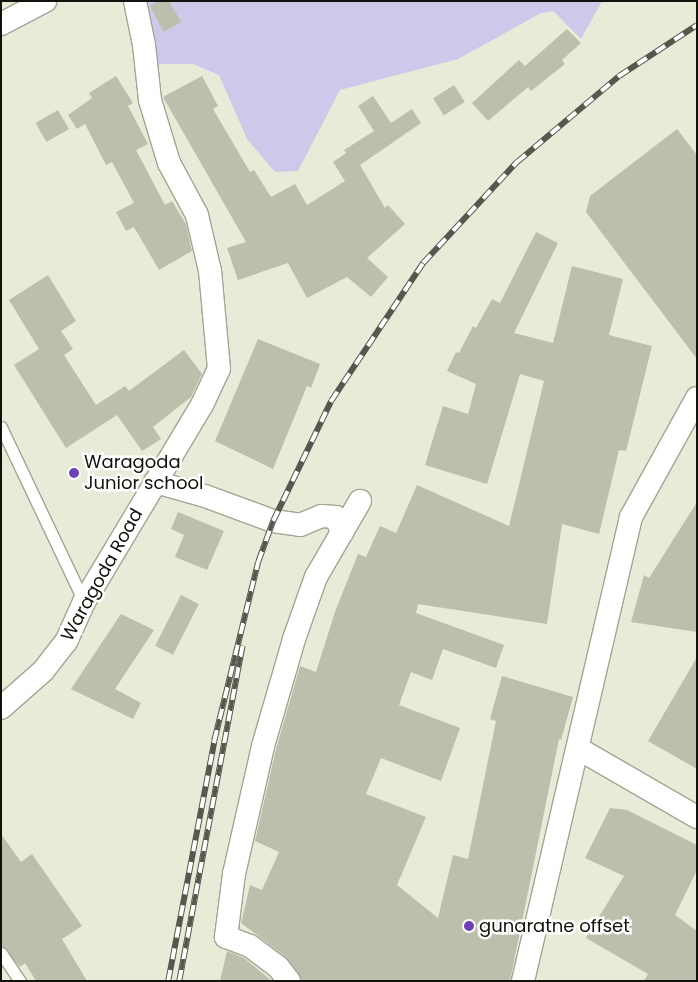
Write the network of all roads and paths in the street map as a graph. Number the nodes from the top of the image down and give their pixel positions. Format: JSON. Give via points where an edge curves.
{"nodes":[{"id":1,"x":45,"y":1,"type":"edge"},
{"id":2,"x":135,"y":1,"type":"edge"},
{"id":3,"x":1,"y":24,"type":"edge"},
{"id":4,"x":697,"y":398,"type":"edge"},
{"id":5,"x":1,"y":428,"type":"edge"},
{"id":6,"x":155,"y":482,"type":"junction"},
{"id":7,"x":360,"y":502,"type":"dead end"},
{"id":8,"x":342,"y":533,"type":"junction"},
{"id":9,"x":84,"y":602,"type":"junction"},
{"id":10,"x":1,"y":708,"type":"edge"},
{"id":11,"x":579,"y":749,"type":"junction"},
{"id":12,"x":697,"y":817,"type":"edge"},
{"id":13,"x":1,"y":953,"type":"edge"},
{"id":14,"x":20,"y":981,"type":"edge"},
{"id":15,"x":289,"y":981,"type":"edge"},
{"id":16,"x":523,"y":981,"type":"edge"}],
"edges":[{"from":1,"to":3,"type":"street"},
{"from":2,"to":6,"type":"street","name":"Waragoda Road","via":[[150,100],[169,163],[197,215],[210,271],[219,369],[202,405]]},
{"from":4,"to":11,"type":"street","via":[[631,517]]},
{"from":5,"to":9,"type":"lane"},
{"from":6,"to":8,"type":"street","via":[[273,521],[300,525],[321,516],[336,517]]},
{"from":6,"to":9,"type":"street","name":"Waragoda Road"},
{"from":7,"to":8,"type":"street"},
{"from":8,"to":15,"type":"street","via":[[316,577],[263,746],[234,874],[226,937],[250,946],[278,967]]},
{"from":9,"to":10,"type":"street","name":"Waragoda Road","via":[[66,642],[43,671]]},
{"from":11,"to":12,"type":"street"},
{"from":11,"to":16,"type":"street"},
{"from":13,"to":14,"type":"lane"}]}
